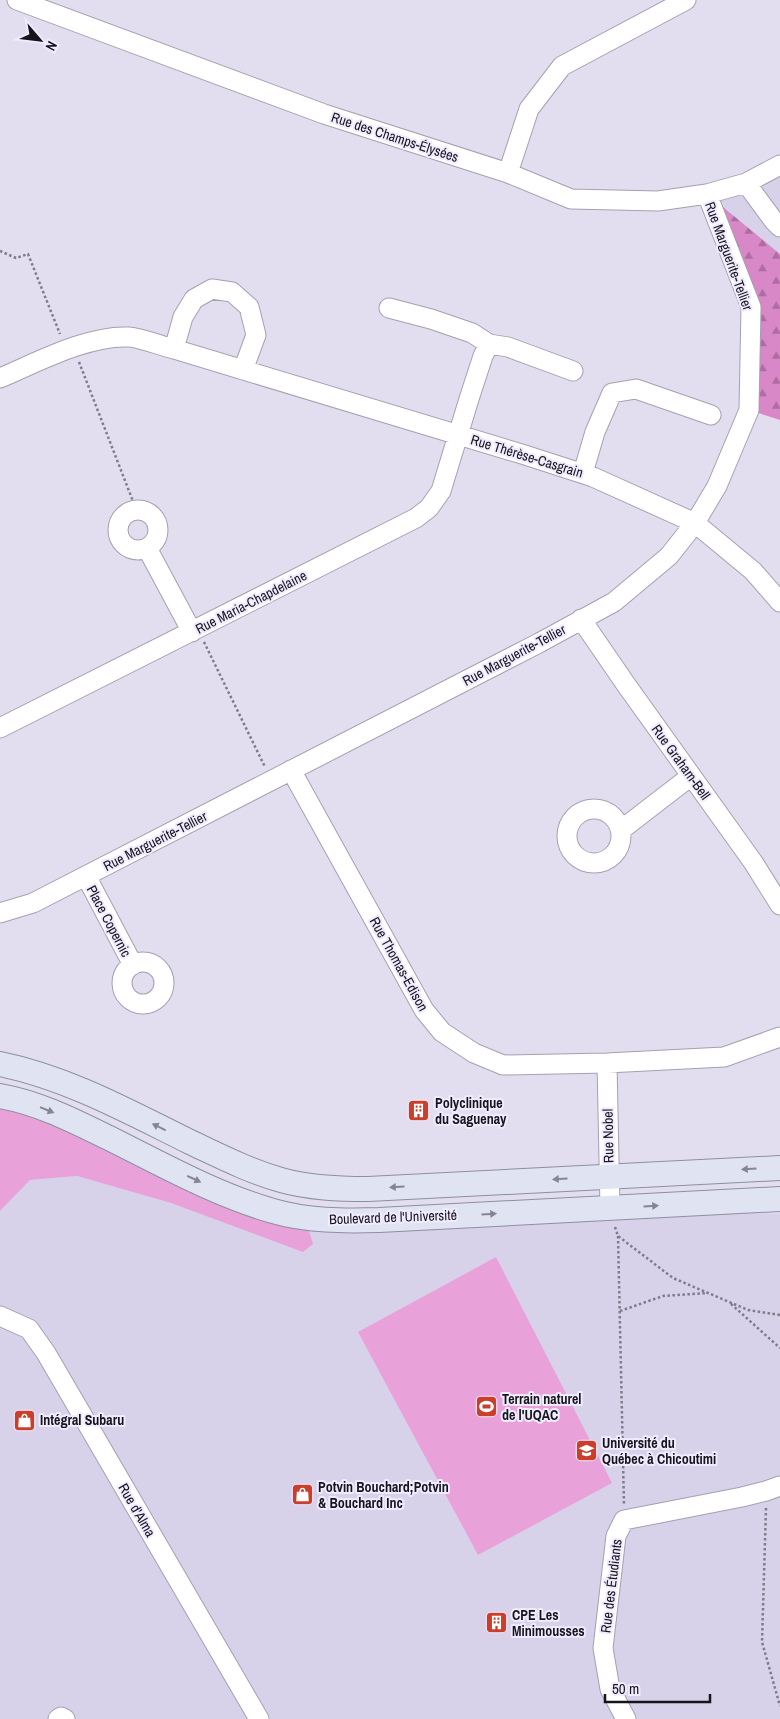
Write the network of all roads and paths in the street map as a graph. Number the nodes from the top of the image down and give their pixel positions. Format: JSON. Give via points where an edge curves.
{"nodes":[{"id":1,"x":17,"y":0,"type":"edge"},
{"id":2,"x":686,"y":0,"type":"edge"},
{"id":3,"x":780,"y":165,"type":"edge"},
{"id":4,"x":508,"y":173,"type":"junction"},
{"id":5,"x":746,"y":183,"type":"junction"},
{"id":6,"x":707,"y":194,"type":"junction"},
{"id":7,"x":780,"y":227,"type":"edge"},
{"id":8,"x":0,"y":251,"type":"edge"},
{"id":9,"x":388,"y":308,"type":"dead end"},
{"id":10,"x":489,"y":344,"type":"junction"},
{"id":11,"x":70,"y":349,"type":"junction"},
{"id":12,"x":174,"y":349,"type":"junction"},
{"id":13,"x":243,"y":370,"type":"junction"},
{"id":14,"x":573,"y":371,"type":"dead end"},
{"id":15,"x":0,"y":378,"type":"edge"},
{"id":16,"x":711,"y":415,"type":"dead end"},
{"id":17,"x":458,"y":435,"type":"junction"},
{"id":18,"x":583,"y":473,"type":"junction"},
{"id":19,"x":136,"y":509,"type":"junction"},
{"id":20,"x":695,"y":523,"type":"junction"},
{"id":21,"x":147,"y":548,"type":"junction"},
{"id":22,"x":780,"y":602,"type":"edge"},
{"id":23,"x":581,"y":619,"type":"junction"},
{"id":24,"x":195,"y":630,"type":"junction"},
{"id":25,"x":0,"y":728,"type":"edge"},
{"id":26,"x":291,"y":770,"type":"junction"},
{"id":27,"x":691,"y":776,"type":"junction"},
{"id":28,"x":271,"y":781,"type":"junction"},
{"id":29,"x":621,"y":830,"type":"dead end"},
{"id":30,"x":86,"y":876,"type":"junction"},
{"id":31,"x":780,"y":905,"type":"edge"},
{"id":32,"x":0,"y":913,"type":"edge"},
{"id":33,"x":133,"y":965,"type":"dead end"},
{"id":34,"x":780,"y":1037,"type":"edge"},
{"id":35,"x":607,"y":1063,"type":"junction"},
{"id":36,"x":0,"y":1064,"type":"edge"},
{"id":37,"x":0,"y":1096,"type":"edge"},
{"id":38,"x":780,"y":1168,"type":"edge"},
{"id":39,"x":608,"y":1176,"type":"junction"},
{"id":40,"x":780,"y":1199,"type":"edge"},
{"id":41,"x":610,"y":1208,"type":"junction"},
{"id":42,"x":618,"y":1236,"type":"junction"},
{"id":43,"x":708,"y":1293,"type":"junction"},
{"id":44,"x":728,"y":1302,"type":"junction"},
{"id":45,"x":619,"y":1311,"type":"junction"},
{"id":46,"x":780,"y":1315,"type":"edge"},
{"id":47,"x":0,"y":1316,"type":"edge"},
{"id":48,"x":780,"y":1348,"type":"edge"},
{"id":49,"x":773,"y":1489,"type":"edge"},
{"id":50,"x":624,"y":1520,"type":"junction"},
{"id":51,"x":780,"y":1706,"type":"edge"},
{"id":52,"x":58,"y":1719,"type":"edge"},
{"id":53,"x":65,"y":1719,"type":"edge"},
{"id":54,"x":259,"y":1719,"type":"edge"},
{"id":55,"x":626,"y":1719,"type":"edge"}],
"edges":[{"from":1,"to":4,"type":"street","name":"Rue des Champs-Élysées","via":[[324,114]]},
{"from":2,"to":4,"type":"street","via":[[562,66],[529,109]]},
{"from":3,"to":5,"type":"street","name":"Rue des Champs-Élysées"},
{"from":4,"to":6,"type":"street","name":"Rue des Champs-Élysées","via":[[571,199],[658,201]]},
{"from":5,"to":6,"type":"street","name":"Rue des Champs-Élysées"},
{"from":5,"to":7,"type":"street"},
{"from":6,"to":20,"type":"street","name":"Rue Marguerite-Tellier","via":[[751,307],[749,410],[717,486]]},
{"from":8,"to":11,"type":"path","via":[[16,258],[28,254]]},
{"from":9,"to":10,"type":"street","via":[[472,332]]},
{"from":10,"to":14,"type":"street","via":[[508,347]]},
{"from":10,"to":17,"type":"street","name":"Rue Maria-Chapdelaine"},
{"from":11,"to":12,"type":"street","name":"Rue Thérèse-Casgrain","via":[[98,340],[130,337]]},
{"from":11,"to":15,"type":"street","name":"Rue Thérèse-Casgrain"},
{"from":11,"to":19,"type":"path"},
{"from":12,"to":13,"type":"street","name":"Rue Thérèse-Casgrain"},
{"from":12,"to":13,"type":"street","via":[[183,317],[194,299],[212,289],[232,292],[249,307],[256,335]]},
{"from":13,"to":17,"type":"street","name":"Rue Thérèse-Casgrain"},
{"from":16,"to":18,"type":"street","via":[[636,390],[612,394],[595,432]]},
{"from":17,"to":18,"type":"street","name":"Rue Thérèse-Casgrain"},
{"from":17,"to":24,"type":"street","name":"Rue Maria-Chapdelaine","via":[[441,491],[429,508],[416,518]]},
{"from":18,"to":20,"type":"street","name":"Rue Thérèse-Casgrain"},
{"from":19,"to":21,"type":"street","via":[[150,513],[158,524],[157,538]]},
{"from":19,"to":21,"type":"street","via":[[124,514],[120,520],[119,538],[128,548]]},
{"from":20,"to":22,"type":"street","name":"Rue Thérèse-Casgrain","via":[[753,572]]},
{"from":20,"to":23,"type":"street","name":"Rue Marguerite-Tellier","via":[[669,556],[628,591]]},
{"from":21,"to":24,"type":"street"},
{"from":23,"to":26,"type":"street","name":"Rue Marguerite-Tellier"},
{"from":23,"to":27,"type":"street","name":"Rue Graham-Bell"},
{"from":24,"to":25,"type":"street","name":"Rue Maria-Chapdelaine"},
{"from":24,"to":28,"type":"path"},
{"from":26,"to":28,"type":"street","name":"Rue Marguerite-Tellier"},
{"from":26,"to":35,"type":"street","name":"Rue Thomas-Edison","via":[[424,1010],[442,1032],[474,1053],[503,1065]]},
{"from":27,"to":29,"type":"street"},
{"from":27,"to":31,"type":"street","name":"Rue Graham-Bell"},
{"from":28,"to":30,"type":"street","name":"Rue Marguerite-Tellier"},
{"from":30,"to":32,"type":"street","name":"Rue Marguerite-Tellier","via":[[33,903]]},
{"from":30,"to":33,"type":"street","name":"Place Copernic"},
{"from":34,"to":35,"type":"street","name":"Rue Thomas-Edison","via":[[724,1057]]},
{"from":35,"to":39,"type":"street","name":"Rue Nobel"},
{"from":39,"to":36,"type":"main road","name":"Boulevard de l'Université","one_way":true,"via":[[368,1189],[309,1186],[229,1161],[69,1084]]},
{"from":37,"to":41,"type":"main road","name":"Boulevard de l'Université","one_way":true,"via":[[65,1117],[250,1204],[305,1218],[351,1221]]},
{"from":38,"to":39,"type":"main road","name":"Boulevard de l'Université","one_way":true},
{"from":39,"to":41,"type":"street","name":"Rue Nobel"},
{"from":41,"to":40,"type":"main road","name":"Boulevard de l'Université","one_way":true},
{"from":41,"to":42,"type":"path"},
{"from":42,"to":43,"type":"path","via":[[673,1278]]},
{"from":42,"to":45,"type":"path"},
{"from":43,"to":44,"type":"path"},
{"from":43,"to":45,"type":"path","via":[[663,1296]]},
{"from":44,"to":46,"type":"path","via":[[748,1310]]},
{"from":44,"to":48,"type":"path"},
{"from":45,"to":50,"type":"path"},
{"from":47,"to":54,"type":"street","name":"Rue d'Alma","via":[[29,1329],[46,1353]]},
{"from":49,"to":50,"type":"street","name":"Rue des Étudiants"},
{"from":49,"to":51,"type":"path","via":[[762,1642]]},
{"from":50,"to":55,"type":"street","name":"Rue des Étudiants","via":[[616,1536],[603,1648],[610,1689]]},
{"from":52,"to":53,"type":"street"}]}
